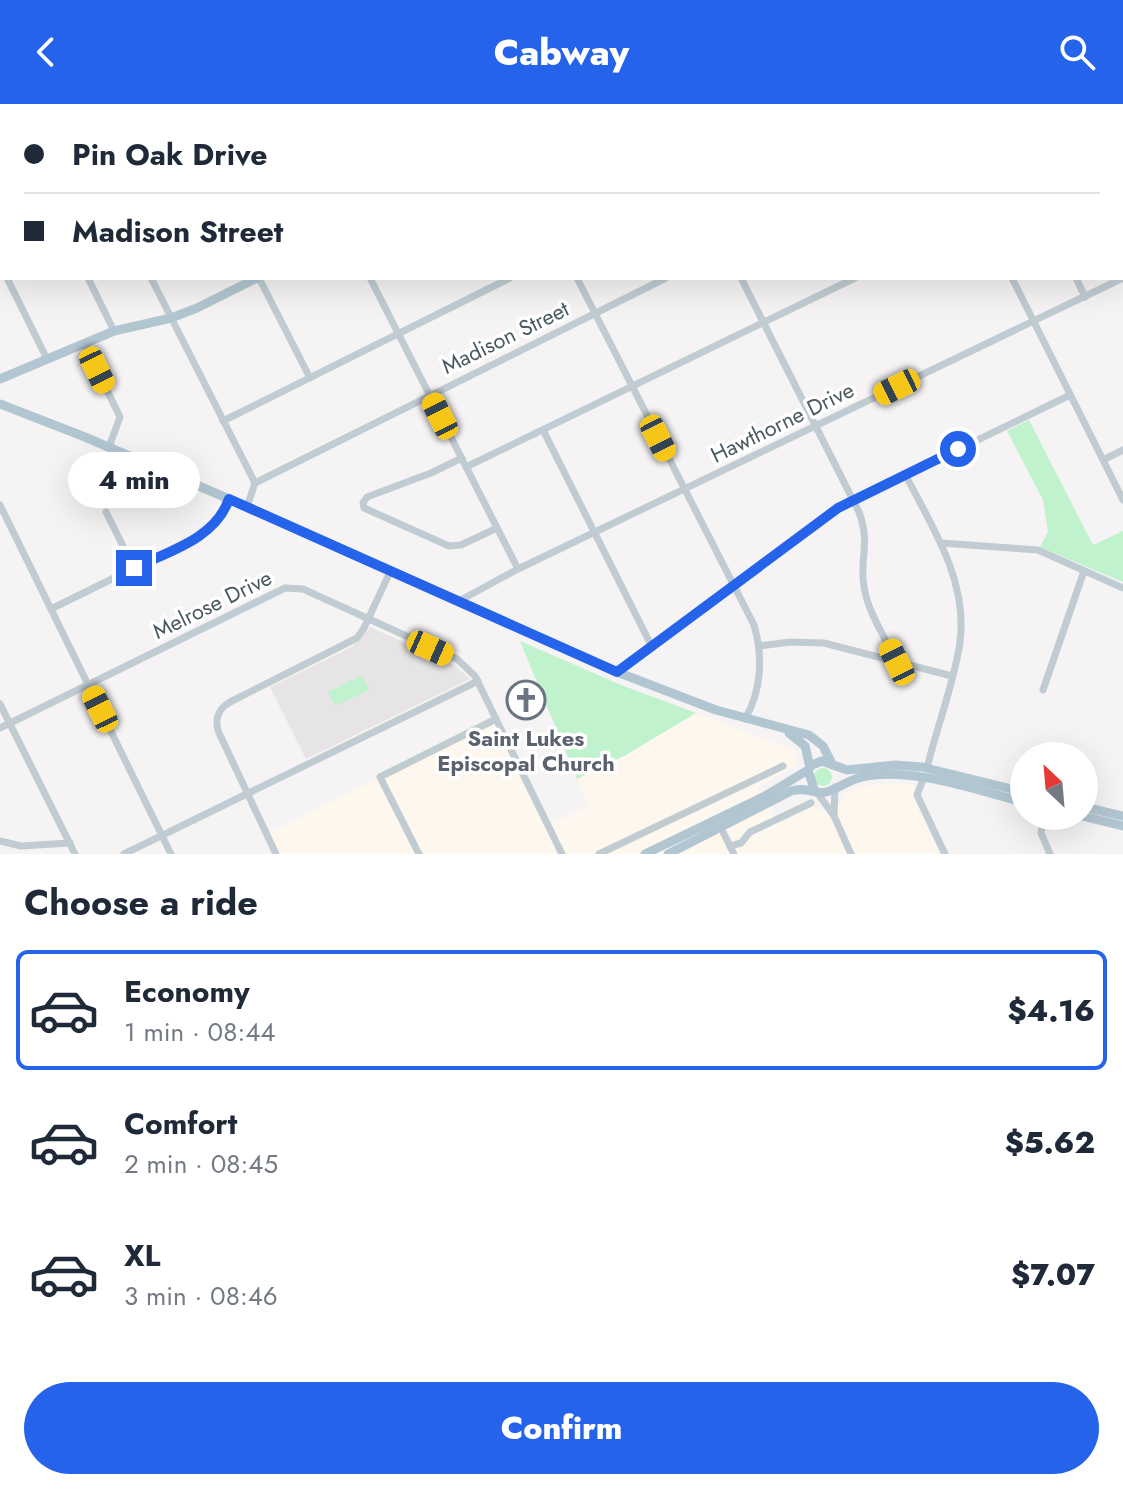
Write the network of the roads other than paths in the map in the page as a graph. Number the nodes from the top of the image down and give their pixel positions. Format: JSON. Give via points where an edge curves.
{"nodes":[{"id":1,"x":8,"y":280,"type":"edge"},
{"id":2,"x":89,"y":280,"type":"edge"},
{"id":3,"x":152,"y":280,"type":"edge"},
{"id":4,"x":254,"y":280,"type":"edge"},
{"id":5,"x":259,"y":280,"type":"edge"},
{"id":6,"x":371,"y":280,"type":"edge"},
{"id":7,"x":506,"y":280,"type":"edge"},
{"id":8,"x":578,"y":280,"type":"edge"},
{"id":9,"x":662,"y":280,"type":"edge"},
{"id":10,"x":742,"y":280,"type":"edge"},
{"id":11,"x":851,"y":280,"type":"edge"},
{"id":12,"x":1013,"y":280,"type":"edge"},
{"id":13,"x":1077,"y":280,"type":"edge"},
{"id":14,"x":1119,"y":280,"type":"edge"},
{"id":15,"x":1085,"y":297,"type":"junction"},
{"id":16,"x":595,"y":313,"type":"junction"},
{"id":17,"x":171,"y":318,"type":"junction"},
{"id":18,"x":1034,"y":321,"type":"junction"},
{"id":19,"x":763,"y":322,"type":"junction"},
{"id":20,"x":114,"y":331,"type":"junction"},
{"id":21,"x":398,"y":334,"type":"junction"},
{"id":22,"x":84,"y":343,"type":"junction"},
{"id":23,"x":47,"y":359,"type":"junction"},
{"id":24,"x":310,"y":378,"type":"junction"},
{"id":25,"x":0,"y":379,"type":"edge"},
{"id":26,"x":632,"y":387,"type":"junction"},
{"id":27,"x":430,"y":395,"type":"junction"},
{"id":28,"x":1070,"y":395,"type":"junction"},
{"id":29,"x":0,"y":404,"type":"edge"},
{"id":30,"x":223,"y":421,"type":"junction"},
{"id":31,"x":816,"y":426,"type":"junction"},
{"id":32,"x":543,"y":430,"type":"junction"},
{"id":33,"x":109,"y":447,"type":"junction"},
{"id":34,"x":1123,"y":450,"type":"edge"},
{"id":35,"x":462,"y":458,"type":"junction"},
{"id":36,"x":1103,"y":460,"type":"junction"},
{"id":37,"x":466,"y":467,"type":"junction"},
{"id":38,"x":905,"y":474,"type":"junction"},
{"id":39,"x":255,"y":483,"type":"junction"},
{"id":40,"x":684,"y":489,"type":"junction"},
{"id":41,"x":229,"y":499,"type":"junction"},
{"id":42,"x":853,"y":500,"type":"junction"},
{"id":43,"x":1123,"y":500,"type":"edge"},
{"id":44,"x":0,"y":505,"type":"edge"},
{"id":45,"x":247,"y":507,"type":"junction"},
{"id":46,"x":106,"y":512,"type":"dead end"},
{"id":47,"x":3,"y":517,"type":"edge"},
{"id":48,"x":497,"y":528,"type":"junction"},
{"id":49,"x":594,"y":532,"type":"junction"},
{"id":50,"x":941,"y":543,"type":"junction"},
{"id":51,"x":134,"y":568,"type":"junction"},
{"id":52,"x":518,"y":569,"type":"junction"},
{"id":53,"x":1084,"y":571,"type":"junction"},
{"id":54,"x":390,"y":572,"type":"junction"},
{"id":55,"x":732,"y":585,"type":"junction"},
{"id":56,"x":1123,"y":588,"type":"edge"},
{"id":57,"x":459,"y":601,"type":"junction"},
{"id":58,"x":51,"y":609,"type":"junction"},
{"id":59,"x":368,"y":619,"type":"junction"},
{"id":60,"x":759,"y":646,"type":"junction"},
{"id":61,"x":652,"y":647,"type":"junction"},
{"id":62,"x":897,"y":662,"type":"junction"},
{"id":63,"x":617,"y":672,"type":"junction"},
{"id":64,"x":952,"y":676,"type":"junction"},
{"id":65,"x":478,"y":681,"type":"junction"},
{"id":66,"x":88,"y":684,"type":"junction"},
{"id":67,"x":1043,"y":690,"type":"dead end"},
{"id":68,"x":0,"y":704,"type":"edge"},
{"id":69,"x":496,"y":719,"type":"junction"},
{"id":70,"x":745,"y":719,"type":"junction"},
{"id":71,"x":10,"y":723,"type":"junction"},
{"id":72,"x":0,"y":728,"type":"edge"},
{"id":73,"x":786,"y":731,"type":"junction"},
{"id":74,"x":783,"y":766,"type":"dead end"},
{"id":75,"x":834,"y":766,"type":"junction"},
{"id":76,"x":809,"y":768,"type":"junction"},
{"id":77,"x":926,"y":772,"type":"junction"},
{"id":78,"x":835,"y":787,"type":"junction"},
{"id":79,"x":1010,"y":789,"type":"edge"},
{"id":80,"x":815,"y":790,"type":"junction"},
{"id":81,"x":248,"y":794,"type":"junction"},
{"id":82,"x":1010,"y":798,"type":"edge"},
{"id":83,"x":710,"y":802,"type":"junction"},
{"id":84,"x":811,"y":803,"type":"dead end"},
{"id":85,"x":1098,"y":810,"type":"edge"},
{"id":86,"x":834,"y":816,"type":"junction"},
{"id":87,"x":1123,"y":816,"type":"edge"},
{"id":88,"x":1098,"y":820,"type":"edge"},
{"id":89,"x":720,"y":823,"type":"junction"},
{"id":90,"x":1123,"y":826,"type":"edge"},
{"id":91,"x":1042,"y":830,"type":"edge"},
{"id":92,"x":163,"y":836,"type":"junction"},
{"id":93,"x":0,"y":841,"type":"edge"},
{"id":94,"x":70,"y":843,"type":"junction"},
{"id":95,"x":732,"y":850,"type":"edge"},
{"id":96,"x":75,"y":854,"type":"edge"},
{"id":97,"x":124,"y":854,"type":"edge"},
{"id":98,"x":171,"y":854,"type":"edge"},
{"id":99,"x":276,"y":854,"type":"edge"},
{"id":100,"x":419,"y":854,"type":"edge"},
{"id":101,"x":562,"y":854,"type":"edge"},
{"id":102,"x":599,"y":854,"type":"edge"},
{"id":103,"x":645,"y":854,"type":"edge"},
{"id":104,"x":668,"y":854,"type":"edge"},
{"id":105,"x":851,"y":854,"type":"edge"},
{"id":106,"x":945,"y":854,"type":"edge"},
{"id":107,"x":1050,"y":854,"type":"edge"}],
"edges":[{"from":1,"to":23,"type":"street"},
{"from":2,"to":20,"type":"street"},
{"from":3,"to":17,"type":"street"},
{"from":4,"to":17,"type":"main road"},
{"from":5,"to":24,"type":"street"},
{"from":6,"to":21,"type":"street"},
{"from":7,"to":21,"type":"street"},
{"from":8,"to":16,"type":"street"},
{"from":9,"to":16,"type":"street","name":"Madison Street"},
{"from":10,"to":19,"type":"street"},
{"from":11,"to":19,"type":"street"},
{"from":12,"to":18,"type":"street"},
{"from":13,"to":15,"type":"street"},
{"from":14,"to":15,"type":"street","name":"Hawthorne Drive"},
{"from":15,"to":18,"type":"street","name":"Hawthorne Drive"},
{"from":16,"to":26,"type":"street"},
{"from":16,"to":27,"type":"street","name":"Madison Street"},
{"from":17,"to":20,"type":"main road"},
{"from":17,"to":30,"type":"street"},
{"from":18,"to":28,"type":"street"},
{"from":18,"to":31,"type":"street","name":"Hawthorne Drive"},
{"from":19,"to":26,"type":"street"},
{"from":19,"to":31,"type":"street"},
{"from":20,"to":22,"type":"main road"},
{"from":21,"to":24,"type":"street"},
{"from":21,"to":27,"type":"street"},
{"from":22,"to":23,"type":"main road"},
{"from":22,"to":33,"type":"street","via":[[120,417]]},
{"from":23,"to":25,"type":"main road"},
{"from":24,"to":30,"type":"street"},
{"from":26,"to":32,"type":"street"},
{"from":26,"to":40,"type":"street"},
{"from":27,"to":35,"type":"street"},
{"from":27,"to":39,"type":"street","name":"Madison Street"},
{"from":28,"to":36,"type":"street"},
{"from":28,"to":38,"type":"street"},
{"from":29,"to":33,"type":"main road"},
{"from":30,"to":39,"type":"street"},
{"from":31,"to":40,"type":"street","name":"Hawthorne Drive"},
{"from":31,"to":42,"type":"street"},
{"from":32,"to":37,"type":"street"},
{"from":32,"to":49,"type":"street"},
{"from":33,"to":41,"type":"main road"},
{"from":34,"to":36,"type":"street"},
{"from":35,"to":37,"type":"street"},
{"from":35,"to":48,"type":"street","via":[[367,497],[364,508],[449,546]]},
{"from":36,"to":43,"type":"street"},
{"from":37,"to":48,"type":"street"},
{"from":38,"to":42,"type":"street"},
{"from":38,"to":50,"type":"street"},
{"from":39,"to":45,"type":"street"},
{"from":40,"to":49,"type":"street","name":"Hawthorne Drive"},
{"from":40,"to":55,"type":"street"},
{"from":41,"to":45,"type":"main road"},
{"from":41,"to":51,"type":"street","via":[[207,531]]},
{"from":42,"to":55,"type":"street"},
{"from":42,"to":62,"type":"street","via":[[866,533],[865,593]]},
{"from":44,"to":47,"type":"street"},
{"from":45,"to":54,"type":"main road"},
{"from":46,"to":51,"type":"street"},
{"from":47,"to":58,"type":"street"},
{"from":48,"to":52,"type":"street"},
{"from":49,"to":52,"type":"street","name":"Hawthorne Drive"},
{"from":49,"to":61,"type":"street"},
{"from":50,"to":53,"type":"street","via":[[1038,550]]},
{"from":50,"to":64,"type":"street","via":[[961,615]]},
{"from":51,"to":58,"type":"street"},
{"from":52,"to":57,"type":"street","name":"Hawthorne Drive"},
{"from":53,"to":56,"type":"street"},
{"from":53,"to":67,"type":"street"},
{"from":54,"to":57,"type":"main road"},
{"from":54,"to":59,"type":"street"},
{"from":55,"to":60,"type":"street","via":[[751,616]]},
{"from":55,"to":61,"type":"street"},
{"from":57,"to":63,"type":"main road"},
{"from":58,"to":66,"type":"street"},
{"from":59,"to":65,"type":"street","name":"Melrose Drive","via":[[457,659]]},
{"from":59,"to":66,"type":"street","name":"Melrose Drive","via":[[309,591],[285,588]]},
{"from":59,"to":81,"type":"street","via":[[352,642],[220,711],[217,729]]},
{"from":60,"to":62,"type":"street","via":[[814,642]]},
{"from":60,"to":70,"type":"street","via":[[760,676]]},
{"from":61,"to":63,"type":"street"},
{"from":62,"to":64,"type":"street"},
{"from":63,"to":70,"type":"main road"},
{"from":64,"to":77,"type":"street"},
{"from":65,"to":69,"type":"street","name":"Melrose Drive"},
{"from":65,"to":81,"type":"street"},
{"from":66,"to":71,"type":"street","name":"Melrose Drive"},
{"from":66,"to":92,"type":"street"},
{"from":68,"to":71,"type":"street"},
{"from":69,"to":100,"type":"street","via":[[380,777]]},
{"from":69,"to":101,"type":"street","name":"Melrose Drive"},
{"from":70,"to":73,"type":"main road"},
{"from":71,"to":72,"type":"street","name":"Melrose Drive"},
{"from":71,"to":94,"type":"street"},
{"from":73,"to":75,"type":"main road","via":[[816,740]]},
{"from":73,"to":76,"type":"main road","via":[[805,746]]},
{"from":74,"to":83,"type":"street"},
{"from":75,"to":76,"type":"main road","via":[[822,761]]},
{"from":75,"to":77,"type":"main road","via":[[847,770],[895,765]]},
{"from":75,"to":78,"type":"main road"},
{"from":76,"to":80,"type":"main road"},
{"from":76,"to":89,"type":"main road"},
{"from":77,"to":78,"type":"main road","via":[[862,776]]},
{"from":77,"to":79,"type":"main road"},
{"from":77,"to":82,"type":"main road"},
{"from":77,"to":106,"type":"street","via":[[917,795]]},
{"from":78,"to":80,"type":"main road","via":[[823,793]]},
{"from":78,"to":86,"type":"street"},
{"from":80,"to":86,"type":"street"},
{"from":80,"to":89,"type":"main road","via":[[791,791]]},
{"from":81,"to":92,"type":"street"},
{"from":81,"to":99,"type":"street"},
{"from":83,"to":89,"type":"street"},
{"from":83,"to":102,"type":"street"},
{"from":84,"to":95,"type":"street","via":[[750,832]]},
{"from":85,"to":87,"type":"main road"},
{"from":86,"to":105,"type":"street"},
{"from":88,"to":90,"type":"main road"},
{"from":89,"to":95,"type":"street"},
{"from":89,"to":103,"type":"main road"},
{"from":89,"to":104,"type":"main road"},
{"from":91,"to":107,"type":"street"},
{"from":92,"to":97,"type":"street"},
{"from":92,"to":98,"type":"street"},
{"from":93,"to":94,"type":"street","via":[[21,846]]},
{"from":94,"to":96,"type":"street"}]}
